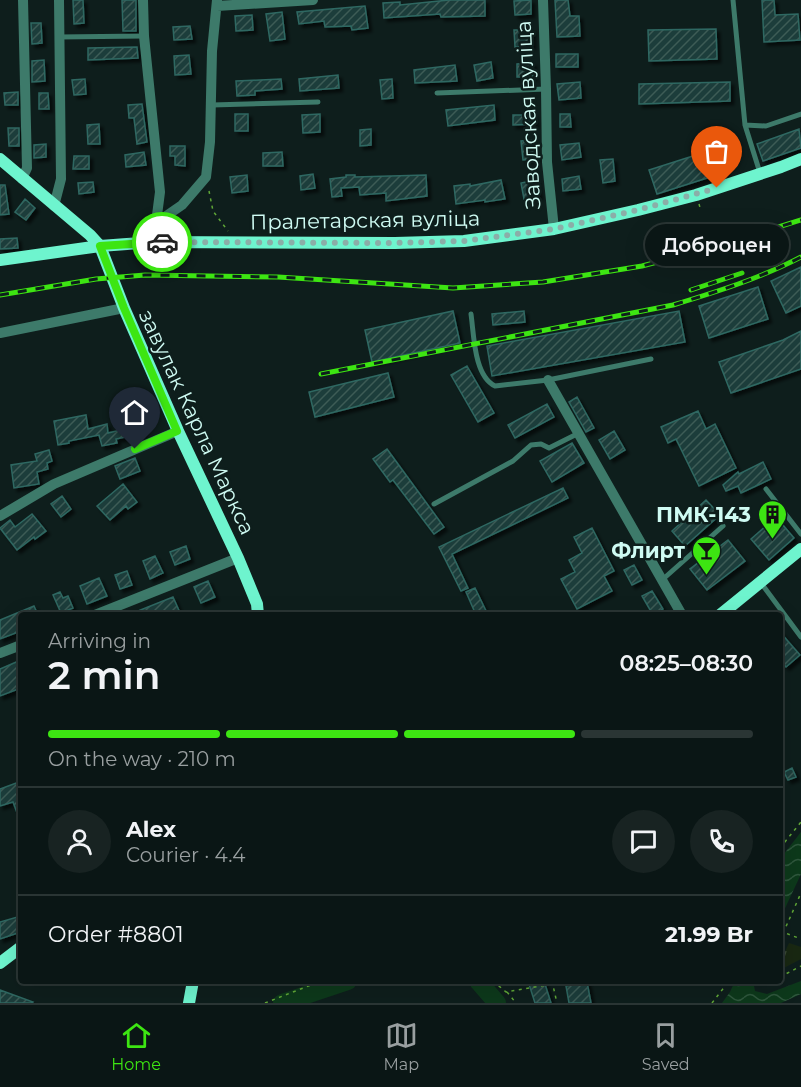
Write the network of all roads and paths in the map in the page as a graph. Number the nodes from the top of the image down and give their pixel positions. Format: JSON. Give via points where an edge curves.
{"nodes":[{"id":1,"x":23,"y":0,"type":"edge"},
{"id":2,"x":59,"y":0,"type":"edge"},
{"id":3,"x":143,"y":0,"type":"edge"},
{"id":4,"x":313,"y":0,"type":"edge"},
{"id":5,"x":543,"y":0,"type":"edge"},
{"id":6,"x":733,"y":0,"type":"edge"},
{"id":7,"x":217,"y":3,"type":"edge"},
{"id":8,"x":144,"y":36,"type":"junction"},
{"id":9,"x":59,"y":38,"type":"junction"},
{"id":10,"x":546,"y":88,"type":"junction"},
{"id":11,"x":436,"y":93,"type":"dead end"},
{"id":12,"x":318,"y":102,"type":"dead end"},
{"id":13,"x":210,"y":105,"type":"junction"},
{"id":14,"x":801,"y":114,"type":"edge"},
{"id":15,"x":745,"y":125,"type":"junction"},
{"id":16,"x":0,"y":159,"type":"edge"},
{"id":17,"x":801,"y":159,"type":"edge"},
{"id":18,"x":760,"y":174,"type":"junction"},
{"id":19,"x":206,"y":177,"type":"junction"},
{"id":20,"x":22,"y":179,"type":"junction"},
{"id":21,"x":54,"y":206,"type":"junction"},
{"id":22,"x":156,"y":223,"type":"junction"},
{"id":23,"x":554,"y":229,"type":"junction"},
{"id":24,"x":154,"y":242,"type":"junction"},
{"id":25,"x":235,"y":242,"type":"junction"},
{"id":26,"x":100,"y":246,"type":"junction"},
{"id":27,"x":0,"y":260,"type":"edge"},
{"id":28,"x":124,"y":308,"type":"junction"},
{"id":29,"x":471,"y":314,"type":"dead end"},
{"id":30,"x":0,"y":333,"type":"edge"},
{"id":31,"x":651,"y":359,"type":"dead end"},
{"id":32,"x":548,"y":380,"type":"junction"},
{"id":33,"x":177,"y":431,"type":"junction"},
{"id":34,"x":577,"y":434,"type":"junction"},
{"id":35,"x":766,"y":489,"type":"dead end"},
{"id":36,"x":434,"y":504,"type":"dead end"},
{"id":37,"x":0,"y":516,"type":"edge"},
{"id":38,"x":723,"y":526,"type":"dead end"},
{"id":39,"x":801,"y":534,"type":"edge"},
{"id":40,"x":801,"y":549,"type":"edge"},
{"id":41,"x":238,"y":558,"type":"junction"},
{"id":42,"x":662,"y":580,"type":"junction"},
{"id":43,"x":761,"y":583,"type":"junction"},
{"id":44,"x":103,"y":612,"type":"edge"},
{"id":45,"x":257,"y":612,"type":"edge"},
{"id":46,"x":680,"y":612,"type":"edge"},
{"id":47,"x":724,"y":612,"type":"edge"},
{"id":48,"x":782,"y":612,"type":"edge"},
{"id":49,"x":783,"y":613,"type":"edge"},
{"id":50,"x":801,"y":637,"type":"edge"},
{"id":51,"x":18,"y":646,"type":"edge"},
{"id":52,"x":0,"y":653,"type":"edge"},
{"id":53,"x":786,"y":775,"type":"dead end"},
{"id":54,"x":783,"y":776,"type":"edge"},
{"id":55,"x":801,"y":822,"type":"edge"},
{"id":56,"x":783,"y":844,"type":"edge"},
{"id":57,"x":801,"y":893,"type":"edge"},
{"id":58,"x":784,"y":932,"type":"joint"},
{"id":59,"x":801,"y":939,"type":"edge"},
{"id":60,"x":18,"y":949,"type":"edge"},
{"id":61,"x":0,"y":963,"type":"edge"},
{"id":62,"x":801,"y":966,"type":"edge"},
{"id":63,"x":783,"y":975,"type":"edge"},
{"id":64,"x":192,"y":984,"type":"edge"},
{"id":65,"x":313,"y":984,"type":"edge"},
{"id":66,"x":497,"y":984,"type":"edge"},
{"id":67,"x":543,"y":984,"type":"edge"},
{"id":68,"x":552,"y":984,"type":"edge"},
{"id":69,"x":727,"y":984,"type":"edge"},
{"id":70,"x":506,"y":992,"type":"junction"},
{"id":71,"x":189,"y":1003,"type":"edge"},
{"id":72,"x":265,"y":1003,"type":"edge"},
{"id":73,"x":516,"y":1003,"type":"edge"},
{"id":74,"x":557,"y":1003,"type":"edge"},
{"id":75,"x":712,"y":1003,"type":"edge"}],
"edges":[{"from":1,"to":20,"type":"street","via":[[27,168]]},
{"from":2,"to":9,"type":"street"},
{"from":3,"to":8,"type":"street"},
{"from":4,"to":7,"type":"street"},
{"from":5,"to":10,"type":"street","name":"Заводская вуліца"},
{"from":6,"to":15,"type":"lane"},
{"from":7,"to":13,"type":"street"},
{"from":8,"to":9,"type":"lane"},
{"from":8,"to":22,"type":"street","via":[[160,192]]},
{"from":9,"to":21,"type":"street","via":[[61,179]]},
{"from":10,"to":11,"type":"lane"},
{"from":10,"to":23,"type":"street","name":"Заводская вуліца","via":[[547,162]]},
{"from":12,"to":13,"type":"lane"},
{"from":13,"to":19,"type":"street"},
{"from":14,"to":15,"type":"lane","via":[[766,126]]},
{"from":15,"to":18,"type":"lane"},
{"from":16,"to":20,"type":"street"},
{"from":17,"to":18,"type":"street","name":"Пралетарская вуліца"},
{"from":18,"to":23,"type":"street","name":"Пралетарская вуліца","via":[[696,195]]},
{"from":19,"to":22,"type":"street","via":[[182,205]]},
{"from":19,"to":25,"type":"path","via":[[213,211]]},
{"from":20,"to":21,"type":"street"},
{"from":21,"to":26,"type":"street"},
{"from":22,"to":24,"type":"street"},
{"from":23,"to":25,"type":"street","name":"Пралетарская вуліца","via":[[464,241]]},
{"from":24,"to":25,"type":"street","name":"Пралетарская вуліца"},
{"from":24,"to":26,"type":"street","name":"Пралетарская вуліца"},
{"from":26,"to":27,"type":"street","name":"Пралетарская вуліца"},
{"from":26,"to":28,"type":"street","name":"завулак Карла Маркса"},
{"from":28,"to":30,"type":"street"},
{"from":28,"to":33,"type":"street","name":"завулак Карла Маркса"},
{"from":29,"to":32,"type":"lane","via":[[482,375],[488,383],[495,386]]},
{"from":31,"to":32,"type":"lane"},
{"from":32,"to":34,"type":"street"},
{"from":33,"to":37,"type":"street","via":[[54,484]]},
{"from":33,"to":41,"type":"street","name":"завулак Карла Маркса"},
{"from":34,"to":36,"type":"lane","via":[[549,448],[531,445],[513,461]]},
{"from":34,"to":42,"type":"street"},
{"from":35,"to":39,"type":"lane"},
{"from":38,"to":42,"type":"lane"},
{"from":40,"to":43,"type":"street"},
{"from":41,"to":44,"type":"street"},
{"from":41,"to":45,"type":"street","name":"завулак Карла Маркса"},
{"from":42,"to":46,"type":"street"},
{"from":43,"to":47,"type":"street"},
{"from":43,"to":48,"type":"lane"},
{"from":49,"to":50,"type":"lane"},
{"from":51,"to":52,"type":"street"},
{"from":53,"to":54,"type":"path"},
{"from":55,"to":56,"type":"path"},
{"from":57,"to":58,"type":"path"},
{"from":58,"to":59,"type":"path"},
{"from":60,"to":61,"type":"street"},
{"from":62,"to":63,"type":"path"},
{"from":64,"to":71,"type":"street"},
{"from":65,"to":72,"type":"path"},
{"from":66,"to":70,"type":"path"},
{"from":67,"to":70,"type":"path"},
{"from":68,"to":74,"type":"path"},
{"from":69,"to":75,"type":"path"},
{"from":70,"to":73,"type":"path"}]}
